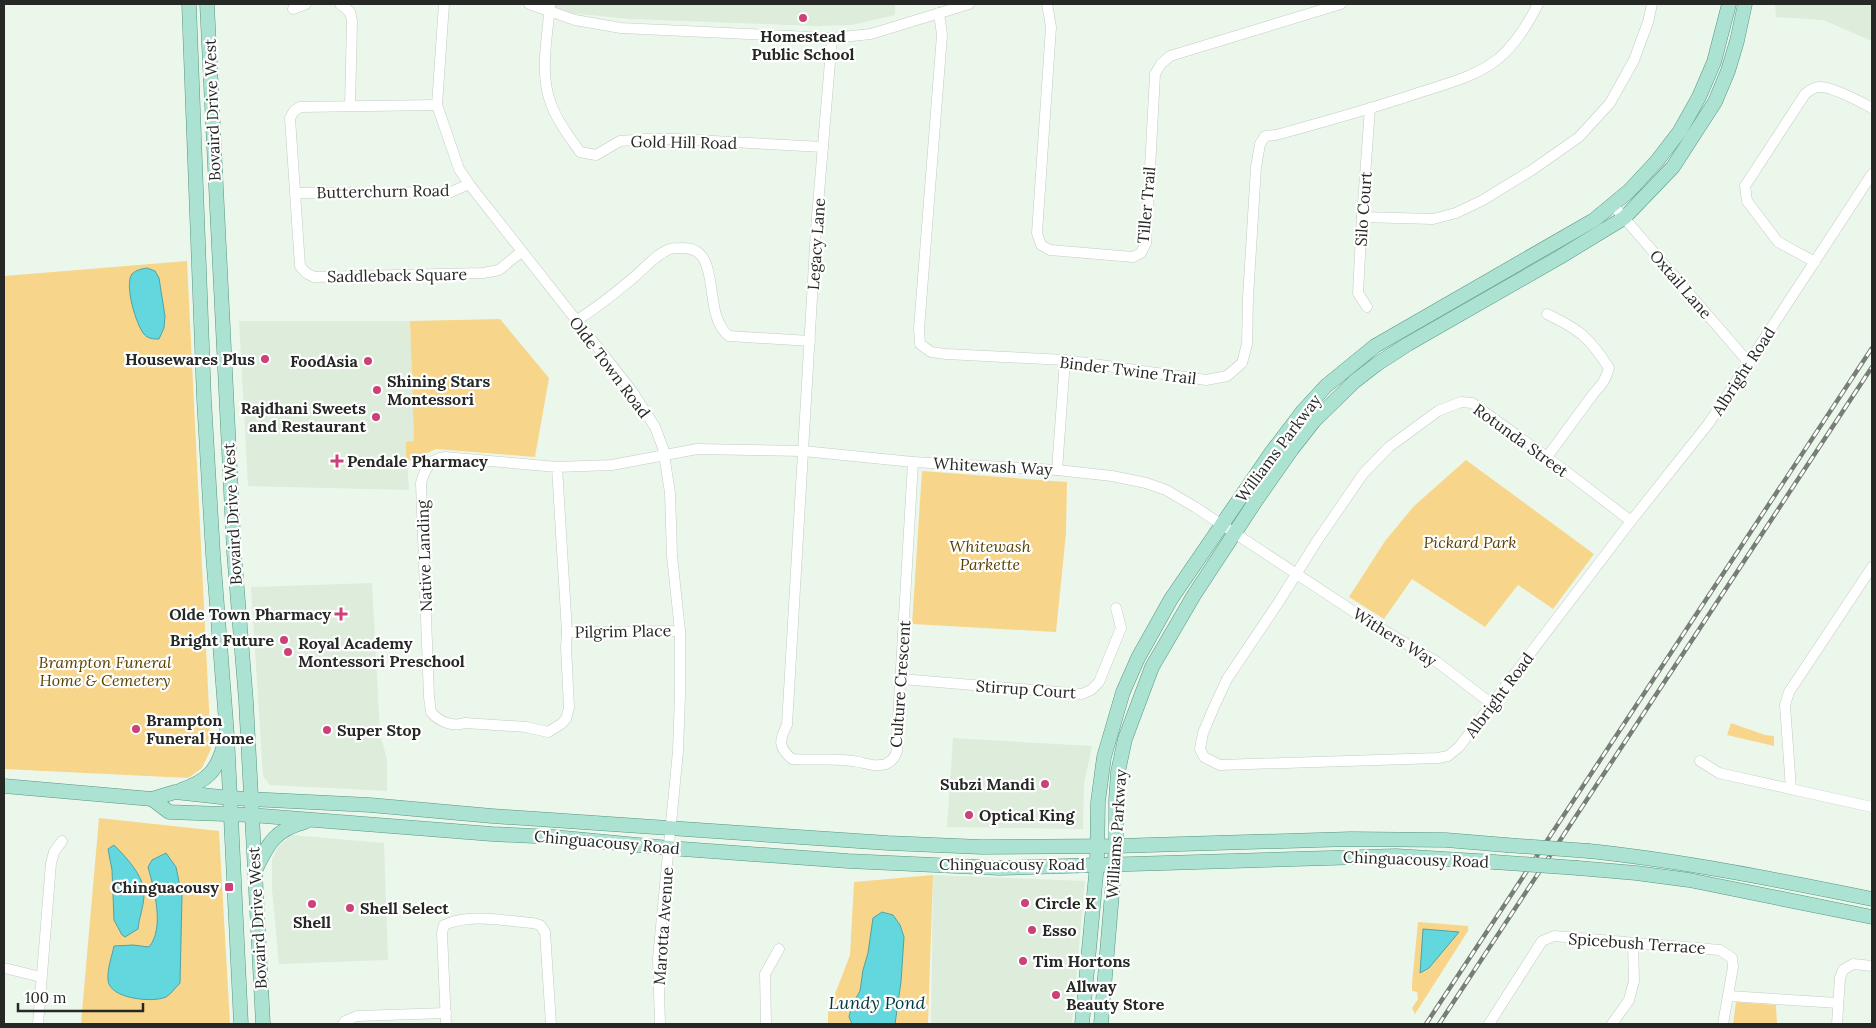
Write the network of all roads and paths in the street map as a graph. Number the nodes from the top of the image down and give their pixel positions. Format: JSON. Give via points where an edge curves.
{"nodes":[{"id":1,"x":189,"y":4,"type":"edge"},
{"id":2,"x":207,"y":4,"type":"edge"},
{"id":3,"x":306,"y":4,"type":"edge"},
{"id":4,"x":340,"y":4,"type":"edge"},
{"id":5,"x":444,"y":4,"type":"edge"},
{"id":6,"x":529,"y":4,"type":"edge"},
{"id":7,"x":969,"y":4,"type":"edge"},
{"id":8,"x":1047,"y":4,"type":"edge"},
{"id":9,"x":1341,"y":4,"type":"edge"},
{"id":10,"x":1538,"y":4,"type":"edge"},
{"id":11,"x":1652,"y":4,"type":"edge"},
{"id":12,"x":1729,"y":4,"type":"edge"},
{"id":13,"x":1745,"y":4,"type":"edge"},
{"id":14,"x":550,"y":7,"type":"edge"},
{"id":15,"x":293,"y":9,"type":"dead end"},
{"id":16,"x":939,"y":13,"type":"junction"},
{"id":17,"x":832,"y":38,"type":"junction"},
{"id":18,"x":437,"y":105,"type":"junction"},
{"id":19,"x":350,"y":106,"type":"junction"},
{"id":20,"x":1370,"y":108,"type":"junction"},
{"id":21,"x":1872,"y":108,"type":"edge"},
{"id":22,"x":823,"y":147,"type":"junction"},
{"id":23,"x":1872,"y":174,"type":"edge"},
{"id":24,"x":468,"y":184,"type":"junction"},
{"id":25,"x":296,"y":193,"type":"junction"},
{"id":26,"x":1613,"y":205,"type":"junction"},
{"id":27,"x":1362,"y":217,"type":"junction"},
{"id":28,"x":1624,"y":218,"type":"junction"},
{"id":29,"x":521,"y":252,"type":"junction"},
{"id":30,"x":1815,"y":262,"type":"junction"},
{"id":31,"x":1367,"y":307,"type":"dead end"},
{"id":32,"x":1547,"y":314,"type":"dead end"},
{"id":33,"x":575,"y":321,"type":"junction"},
{"id":34,"x":810,"y":341,"type":"junction"},
{"id":35,"x":1065,"y":360,"type":"junction"},
{"id":36,"x":1749,"y":363,"type":"junction"},
{"id":37,"x":803,"y":451,"type":"junction"},
{"id":38,"x":664,"y":455,"type":"junction"},
{"id":39,"x":1547,"y":456,"type":"junction"},
{"id":40,"x":913,"y":462,"type":"junction"},
{"id":41,"x":558,"y":467,"type":"junction"},
{"id":42,"x":1057,"y":470,"type":"junction"},
{"id":43,"x":1631,"y":520,"type":"junction"},
{"id":44,"x":1221,"y":524,"type":"junction"},
{"id":45,"x":1234,"y":533,"type":"junction"},
{"id":46,"x":234,"y":552,"type":"junction"},
{"id":47,"x":213,"y":554,"type":"junction"},
{"id":48,"x":1872,"y":567,"type":"edge"},
{"id":49,"x":1295,"y":574,"type":"junction"},
{"id":50,"x":1116,"y":608,"type":"dead end"},
{"id":51,"x":680,"y":631,"type":"junction"},
{"id":52,"x":567,"y":632,"type":"junction"},
{"id":53,"x":901,"y":679,"type":"junction"},
{"id":54,"x":1492,"y":704,"type":"junction"},
{"id":55,"x":227,"y":735,"type":"junction"},
{"id":56,"x":1700,"y":761,"type":"dead end"},
{"id":57,"x":4,"y":786,"type":"edge"},
{"id":58,"x":1791,"y":789,"type":"junction"},
{"id":59,"x":175,"y":792,"type":"junction"},
{"id":60,"x":230,"y":798,"type":"junction"},
{"id":61,"x":251,"y":798,"type":"junction"},
{"id":62,"x":152,"y":799,"type":"junction"},
{"id":63,"x":1872,"y":807,"type":"edge"},
{"id":64,"x":231,"y":814,"type":"junction"},
{"id":65,"x":251,"y":815,"type":"junction"},
{"id":66,"x":314,"y":820,"type":"junction"},
{"id":67,"x":671,"y":828,"type":"junction"},
{"id":68,"x":62,"y":841,"type":"dead end"},
{"id":69,"x":1098,"y":845,"type":"junction"},
{"id":70,"x":1116,"y":846,"type":"junction"},
{"id":71,"x":669,"y":848,"type":"junction"},
{"id":72,"x":1097,"y":864,"type":"junction"},
{"id":73,"x":1115,"y":864,"type":"junction"},
{"id":74,"x":255,"y":872,"type":"junction"},
{"id":75,"x":1872,"y":899,"type":"edge"},
{"id":76,"x":1872,"y":917,"type":"edge"},
{"id":77,"x":1633,"y":943,"type":"junction"},
{"id":78,"x":779,"y":949,"type":"dead end"},
{"id":79,"x":1872,"y":966,"type":"edge"},
{"id":80,"x":4,"y":968,"type":"edge"},
{"id":81,"x":41,"y":977,"type":"junction"},
{"id":82,"x":1729,"y":996,"type":"junction"},
{"id":83,"x":1838,"y":1003,"type":"junction"},
{"id":84,"x":446,"y":1013,"type":"junction"},
{"id":85,"x":38,"y":1024,"type":"edge"},
{"id":86,"x":241,"y":1024,"type":"edge"},
{"id":87,"x":263,"y":1024,"type":"edge"},
{"id":88,"x":343,"y":1024,"type":"edge"},
{"id":89,"x":446,"y":1024,"type":"edge"},
{"id":90,"x":551,"y":1024,"type":"edge"},
{"id":91,"x":660,"y":1024,"type":"edge"},
{"id":92,"x":766,"y":1024,"type":"edge"},
{"id":93,"x":1082,"y":1024,"type":"edge"},
{"id":94,"x":1101,"y":1024,"type":"edge"},
{"id":95,"x":1489,"y":1024,"type":"edge"},
{"id":96,"x":1612,"y":1024,"type":"edge"},
{"id":97,"x":1723,"y":1024,"type":"edge"},
{"id":98,"x":1837,"y":1024,"type":"edge"}],
"edges":[{"from":1,"to":47,"type":"main road","name":"Bovaird Drive West"},
{"from":2,"to":46,"type":"main road","name":"Bovaird Drive West"},
{"from":3,"to":15,"type":"street"},
{"from":4,"to":19,"type":"street","via":[[350,12],[352,21]]},
{"from":5,"to":18,"type":"street","name":"Olde Town Road"},
{"from":6,"to":14,"type":"street"},
{"from":7,"to":16,"type":"street"},
{"from":8,"to":9,"type":"street","name":"Tiller Trail","via":[[1051,27],[1037,234],[1041,245],[1050,250],[1133,256],[1141,253],[1146,243],[1155,74],[1161,64],[1170,56]]},
{"from":10,"to":20,"type":"street","name":"Binder Twine Trail","via":[[1514,43],[1497,59],[1468,77]]},
{"from":11,"to":27,"type":"street","via":[[1634,60],[1610,102],[1579,137],[1516,180],[1456,213],[1433,220]]},
{"from":12,"to":26,"type":"main road","name":"Williams Parkway","via":[[1714,62],[1680,131]]},
{"from":13,"to":28,"type":"main road","name":"Williams Parkway","via":[[1728,71],[1715,102],[1674,167]]},
{"from":14,"to":17,"type":"street","via":[[575,20],[621,28]]},
{"from":14,"to":22,"type":"street","name":"Gold Hill Road","via":[[545,67],[549,97],[562,126],[580,152],[596,155],[620,140],[646,139]]},
{"from":16,"to":17,"type":"street","via":[[871,34]]},
{"from":16,"to":35,"type":"street","name":"Binder Twine Trail","via":[[942,35],[920,344],[931,352],[946,354]]},
{"from":17,"to":22,"type":"street","name":"Legacy Lane"},
{"from":18,"to":19,"type":"street","name":"Saddleback Square"},
{"from":18,"to":24,"type":"street","name":"Olde Town Road","via":[[459,169]]},
{"from":19,"to":25,"type":"street","name":"Saddleback Square","via":[[300,107],[294,111],[290,118]]},
{"from":20,"to":27,"type":"street","name":"Silo Court"},
{"from":20,"to":35,"type":"street","name":"Binder Twine Trail","via":[[1266,136],[1260,144],[1247,344],[1242,363],[1227,376],[1206,380]]},
{"from":21,"to":30,"type":"street","via":[[1825,88],[1811,89],[1745,186],[1747,200],[1778,242]]},
{"from":22,"to":34,"type":"street","name":"Legacy Lane"},
{"from":23,"to":30,"type":"street","name":"Albright Road"},
{"from":24,"to":25,"type":"street","name":"Butterchurn Road","via":[[451,192]]},
{"from":24,"to":29,"type":"street","name":"Olde Town Road"},
{"from":25,"to":29,"type":"street","name":"Saddleback Square","via":[[300,266],[314,277],[483,274],[498,270]]},
{"from":26,"to":28,"type":"street","name":"Oxtail Lane"},
{"from":26,"to":44,"type":"main road","name":"Williams Parkway","via":[[1594,220],[1375,346],[1358,359],[1303,411]]},
{"from":27,"to":31,"type":"street","name":"Silo Court","via":[[1358,293]]},
{"from":28,"to":36,"type":"street","name":"Oxtail Lane"},
{"from":28,"to":45,"type":"main road","name":"Williams Parkway","via":[[1408,344],[1355,381],[1314,421]]},
{"from":29,"to":33,"type":"street","name":"Olde Town Road"},
{"from":30,"to":36,"type":"street","name":"Albright Road"},
{"from":32,"to":39,"type":"street","via":[[1580,331],[1609,368],[1607,378]]},
{"from":33,"to":34,"type":"street","via":[[668,249],[692,248],[705,259],[716,319],[722,330],[730,336]]},
{"from":33,"to":38,"type":"street","name":"Olde Town Road","via":[[637,399],[655,427]]},
{"from":34,"to":37,"type":"street","name":"Legacy Lane"},
{"from":35,"to":42,"type":"street"},
{"from":36,"to":43,"type":"street","name":"Albright Road","via":[[1709,423]]},
{"from":37,"to":38,"type":"street","name":"Whitewash Way","via":[[697,449]]},
{"from":37,"to":40,"type":"street","name":"Whitewash Way"},
{"from":37,"to":53,"type":"street","name":"Culture Crescent","via":[[786,725],[781,736],[786,753],[792,759],[857,761],[874,766],[886,763],[897,753],[899,745]]},
{"from":38,"to":41,"type":"street","name":"Native Landing","via":[[612,464]]},
{"from":38,"to":51,"type":"street","name":"Olde Town Road","via":[[670,493],[672,556]]},
{"from":39,"to":43,"type":"street","name":"Rotunda Street"},
{"from":39,"to":49,"type":"street","name":"Rotunda Street","via":[[1472,403],[1461,402],[1438,411],[1389,446],[1363,474]]},
{"from":40,"to":42,"type":"street","name":"Whitewash Way"},
{"from":40,"to":53,"type":"street","name":"Culture Crescent"},
{"from":41,"to":52,"type":"street","name":"Native Landing"},
{"from":41,"to":52,"type":"street","name":"Native Landing","via":[[445,457],[435,460],[423,474],[431,712],[444,722],[453,724],[526,727],[548,732],[555,729],[566,719],[569,708]]},
{"from":42,"to":44,"type":"street","name":"Whitewash Way","via":[[1146,482],[1166,490]]},
{"from":43,"to":54,"type":"street","name":"Albright Road"},
{"from":44,"to":45,"type":"street","name":"Whitewash Way"},
{"from":44,"to":69,"type":"main road","name":"Williams Parkway","via":[[1171,599],[1123,692],[1102,766]]},
{"from":45,"to":49,"type":"street","name":"Whitewash Way"},
{"from":45,"to":70,"type":"main road","name":"Williams Parkway","via":[[1170,633],[1137,704],[1118,772]]},
{"from":46,"to":47,"type":"main road"},
{"from":46,"to":61,"type":"main road","name":"Bovaird Drive West"},
{"from":47,"to":55,"type":"main road","name":"Bovaird Drive West"},
{"from":48,"to":58,"type":"street","via":[[1789,692],[1785,705]]},
{"from":49,"to":54,"type":"street","name":"Withers Way","via":[[1437,662]]},
{"from":49,"to":54,"type":"street","name":"Albright Road","via":[[1227,679],[1214,707],[1200,749],[1211,762],[1220,765],[1448,756],[1459,747]]},
{"from":50,"to":53,"type":"street","name":"Stirrup Court","via":[[1121,628],[1114,646],[1099,682],[1082,694]]},
{"from":51,"to":52,"type":"street","name":"Pilgrim Place"},
{"from":51,"to":67,"type":"street","name":"Olde Town Road","via":[[680,694]]},
{"from":55,"to":59,"type":"main road","via":[[221,757],[212,772],[198,784]]},
{"from":55,"to":60,"type":"main road","name":"Bovaird Drive West"},
{"from":56,"to":58,"type":"street","via":[[1719,773]]},
{"from":57,"to":62,"type":"main road","name":"Chinguacousy Road"},
{"from":58,"to":63,"type":"street"},
{"from":59,"to":60,"type":"main road","name":"Chinguacousy Road"},
{"from":59,"to":62,"type":"main road","name":"Chinguacousy Road"},
{"from":60,"to":61,"type":"main road","name":"Chinguacousy Road"},
{"from":60,"to":64,"type":"main road","name":"Bovaird Drive West"},
{"from":61,"to":65,"type":"main road","name":"Bovaird Drive West"},
{"from":61,"to":67,"type":"main road","name":"Chinguacousy Road"},
{"from":62,"to":64,"type":"main road","name":"Chinguacousy Road","via":[[169,812]]},
{"from":64,"to":65,"type":"main road","name":"Chinguacousy Road"},
{"from":64,"to":86,"type":"main road","name":"Bovaird Drive West"},
{"from":65,"to":66,"type":"main road","name":"Chinguacousy Road"},
{"from":65,"to":74,"type":"main road","name":"Bovaird Drive West"},
{"from":66,"to":71,"type":"main road","name":"Chinguacousy Road"},
{"from":66,"to":74,"type":"main road","via":[[292,826],[275,836]]},
{"from":67,"to":69,"type":"main road","name":"Chinguacousy Road","via":[[954,846]]},
{"from":67,"to":71,"type":"street","name":"Marotta Avenue"},
{"from":68,"to":81,"type":"street","via":[[51,863]]},
{"from":69,"to":70,"type":"main road","name":"Chinguacousy Road"},
{"from":69,"to":72,"type":"main road","name":"Williams Parkway"},
{"from":70,"to":73,"type":"main road","name":"Williams Parkway"},
{"from":70,"to":75,"type":"main road","name":"Chinguacousy Road","bridge":true,"via":[[1351,839],[1446,840],[1642,856]]},
{"from":71,"to":72,"type":"main road","name":"Chinguacousy Road","via":[[972,867]]},
{"from":71,"to":91,"type":"street","name":"Marotta Avenue","via":[[658,958]]},
{"from":72,"to":73,"type":"main road","name":"Chinguacousy Road"},
{"from":72,"to":93,"type":"main road","name":"Williams Parkway"},
{"from":73,"to":76,"type":"main road","name":"Chinguacousy Road","bridge":true,"via":[[1396,856],[1494,862],[1689,880]]},
{"from":73,"to":94,"type":"main road","name":"Williams Parkway"},
{"from":74,"to":87,"type":"main road","name":"Bovaird Drive West"},
{"from":77,"to":82,"type":"street","name":"Spicebush Terrace","via":[[1726,953],[1732,958],[1733,967]]},
{"from":77,"to":95,"type":"street","name":"Spicebush Terrace","via":[[1554,936],[1542,941]]},
{"from":77,"to":96,"type":"street","via":[[1634,981],[1629,1000]]},
{"from":78,"to":92,"type":"street","via":[[765,974]]},
{"from":79,"to":83,"type":"street","via":[[1853,964],[1846,967],[1840,978]]},
{"from":80,"to":81,"type":"street"},
{"from":81,"to":85,"type":"street"},
{"from":82,"to":83,"type":"street"},
{"from":82,"to":97,"type":"street","name":"Spicebush Terrace"},
{"from":83,"to":98,"type":"street"},
{"from":84,"to":88,"type":"street","via":[[357,1016]]},
{"from":84,"to":89,"type":"street"},
{"from":84,"to":90,"type":"street","via":[[444,924],[473,918],[533,923],[545,932]]}]}
